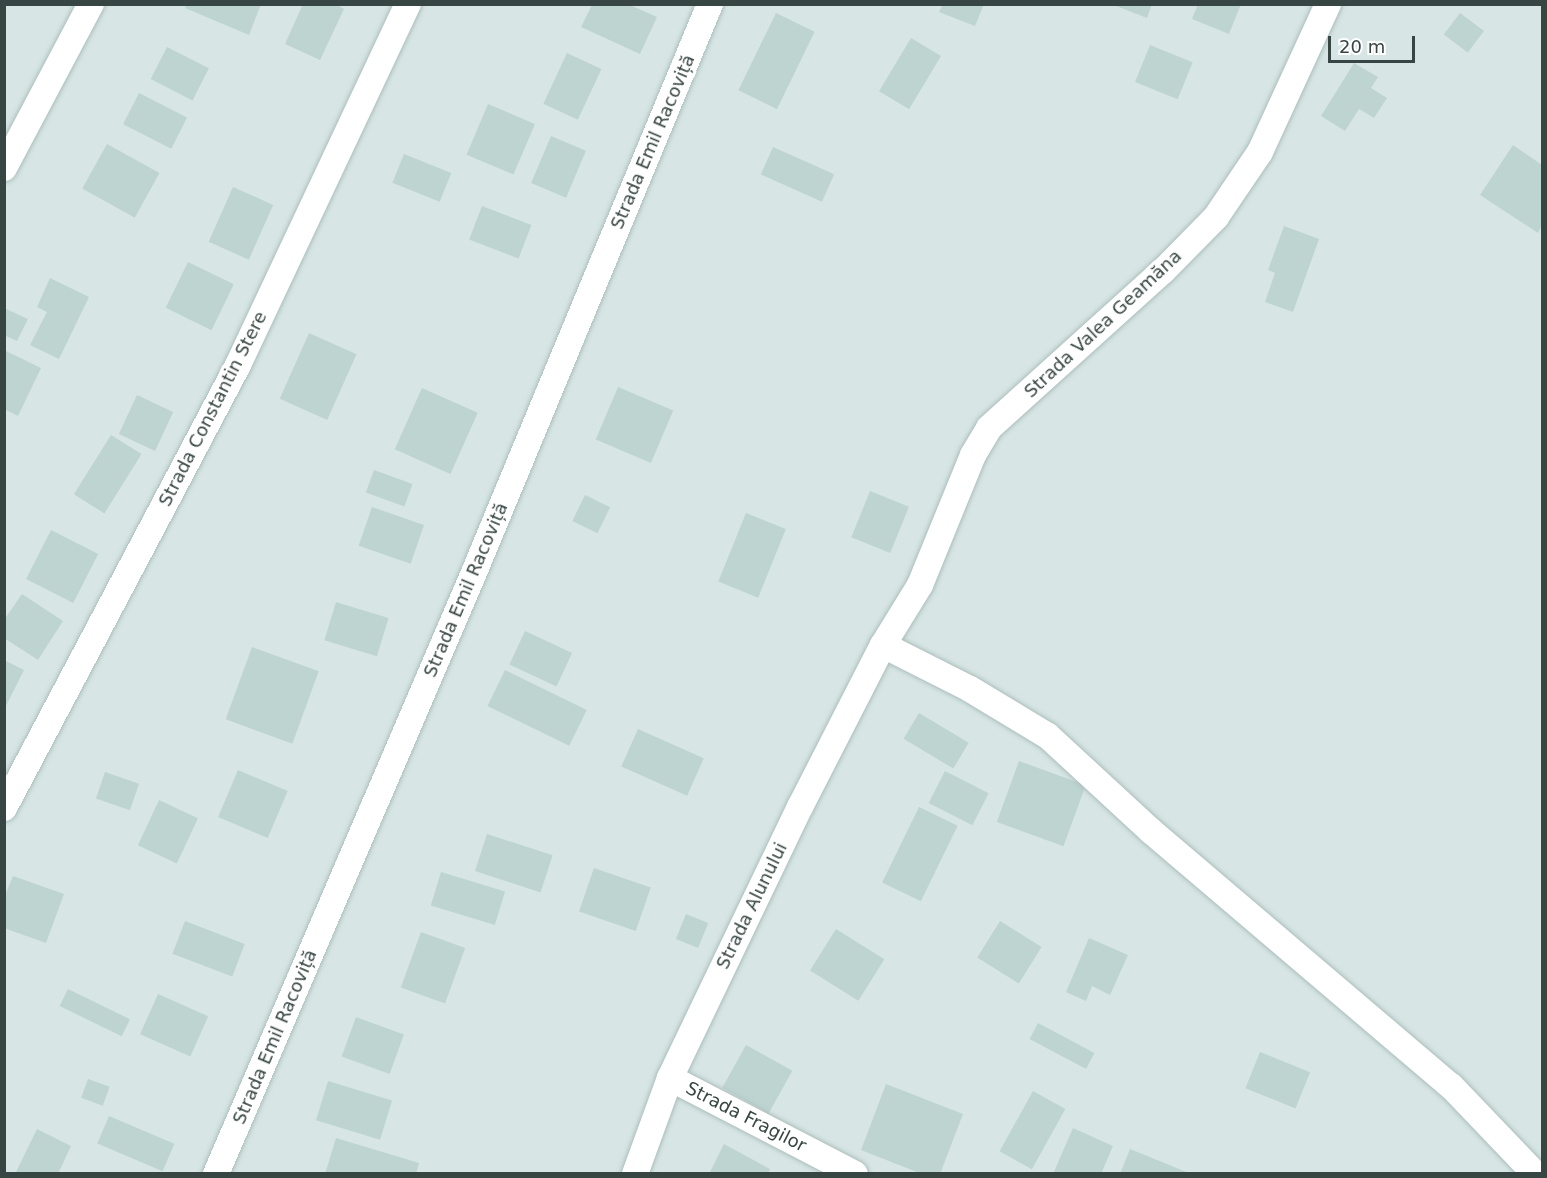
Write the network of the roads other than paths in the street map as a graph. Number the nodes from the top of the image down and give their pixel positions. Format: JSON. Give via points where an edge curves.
{"nodes":[{"id":1,"x":91,"y":4,"type":"edge"},
{"id":2,"x":408,"y":4,"type":"edge"},
{"id":3,"x":710,"y":4,"type":"edge"},
{"id":4,"x":1328,"y":4,"type":"edge"},
{"id":5,"x":4,"y":168,"type":"edge"},
{"id":6,"x":883,"y":645,"type":"junction"},
{"id":7,"x":4,"y":808,"type":"edge"},
{"id":8,"x":670,"y":1078,"type":"junction"},
{"id":9,"x":216,"y":1173,"type":"edge"},
{"id":10,"x":634,"y":1173,"type":"edge"},
{"id":11,"x":855,"y":1173,"type":"edge"},
{"id":12,"x":1535,"y":1173,"type":"edge"}],
"edges":[{"from":1,"to":5,"type":"street"},
{"from":2,"to":7,"type":"street","name":"Strada Constantin Stere","via":[[238,365]]},
{"from":3,"to":9,"type":"street","name":"Strada Emil Racoviță","via":[[473,575]]},
{"from":4,"to":6,"type":"street","name":"Strada Valea Geamăna","via":[[1260,152],[1216,217],[1163,271],[989,428],[973,455],[920,585]]},
{"from":6,"to":8,"type":"street","name":"Strada Alunului"},
{"from":6,"to":12,"type":"street","via":[[970,688],[1048,736],[1150,831],[1451,1086]]},
{"from":8,"to":10,"type":"street","name":"Strada Alunului"},
{"from":8,"to":11,"type":"street","name":"Strada Fragilor"}]}
